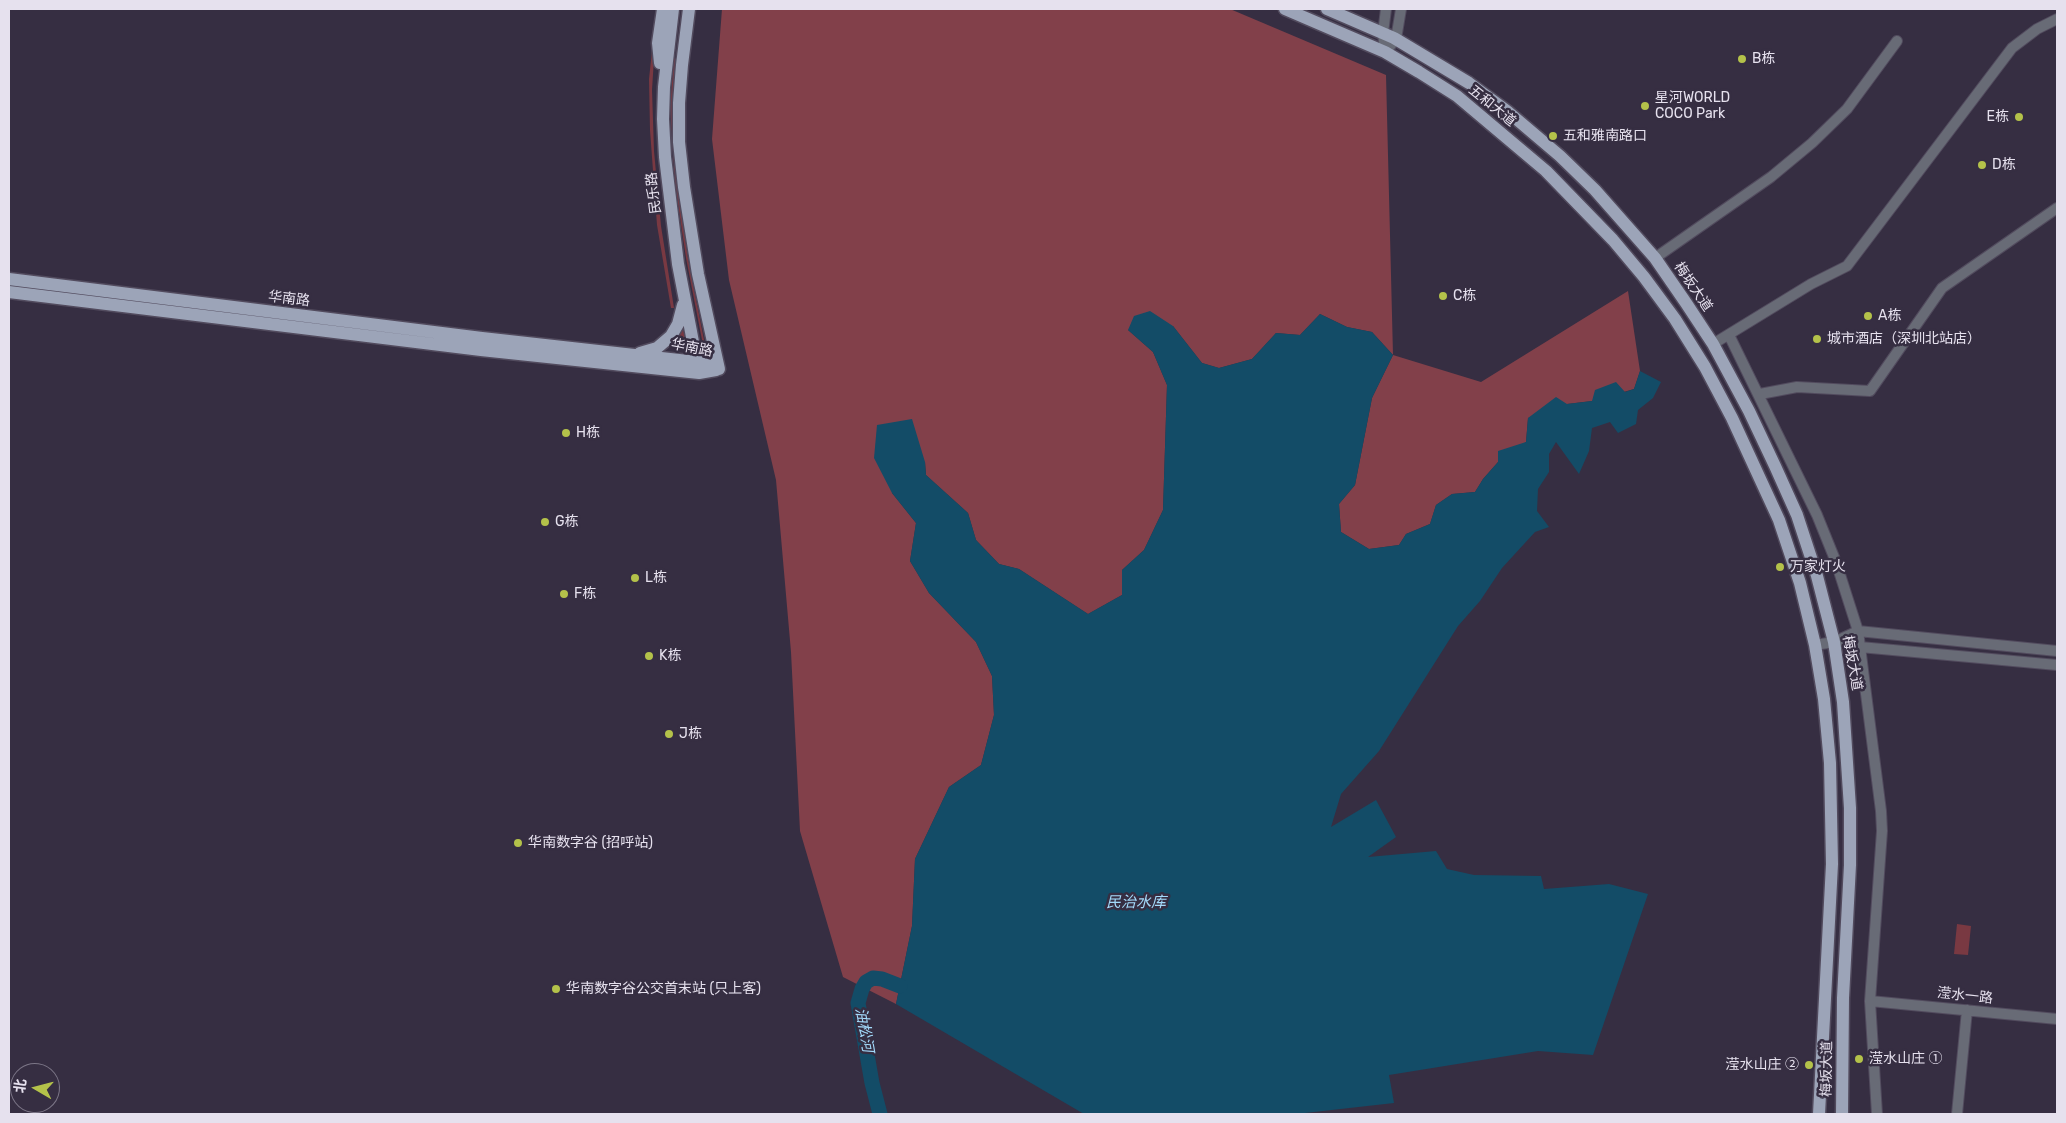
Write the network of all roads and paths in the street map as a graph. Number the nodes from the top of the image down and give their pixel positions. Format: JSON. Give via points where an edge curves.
{"nodes":[{"id":1,"x":663,"y":9,"type":"edge"},
{"id":2,"x":673,"y":9,"type":"edge"},
{"id":3,"x":689,"y":9,"type":"edge"},
{"id":4,"x":1285,"y":9,"type":"edge"},
{"id":5,"x":1327,"y":9,"type":"edge"},
{"id":6,"x":1386,"y":9,"type":"edge"},
{"id":7,"x":1401,"y":9,"type":"edge"},
{"id":8,"x":2057,"y":19,"type":"edge"},
{"id":9,"x":1383,"y":33,"type":"junction"},
{"id":10,"x":1396,"y":39,"type":"junction"},
{"id":11,"x":1897,"y":41,"type":"dead end"},
{"id":12,"x":1384,"y":52,"type":"junction"},
{"id":13,"x":664,"y":87,"type":"junction"},
{"id":14,"x":2057,"y":208,"type":"edge"},
{"id":15,"x":1655,"y":258,"type":"junction"},
{"id":16,"x":1644,"y":277,"type":"joint"},
{"id":17,"x":9,"y":279,"type":"edge"},
{"id":18,"x":9,"y":292,"type":"edge"},
{"id":19,"x":684,"y":295,"type":"junction"},
{"id":20,"x":1729,"y":335,"type":"junction"},
{"id":21,"x":1712,"y":344,"type":"junction"},
{"id":22,"x":633,"y":355,"type":"junction"},
{"id":23,"x":698,"y":367,"type":"junction"},
{"id":24,"x":1760,"y":394,"type":"junction"},
{"id":25,"x":1858,"y":632,"type":"junction"},
{"id":26,"x":1834,"y":642,"type":"junction"},
{"id":27,"x":1815,"y":645,"type":"junction"},
{"id":28,"x":1860,"y":647,"type":"junction"},
{"id":29,"x":2057,"y":651,"type":"edge"},
{"id":30,"x":2057,"y":665,"type":"edge"},
{"id":31,"x":1870,"y":1001,"type":"junction"},
{"id":32,"x":1967,"y":1010,"type":"junction"},
{"id":33,"x":2057,"y":1019,"type":"edge"},
{"id":34,"x":1819,"y":1114,"type":"edge"},
{"id":35,"x":1842,"y":1114,"type":"edge"},
{"id":36,"x":1877,"y":1114,"type":"edge"},
{"id":37,"x":1957,"y":1114,"type":"edge"}],
"edges":[{"from":1,"to":13,"type":"main road","via":[[658,43]]},
{"from":2,"to":13,"type":"main road","name":"民乐路"},
{"from":3,"to":23,"type":"main road","name":"华南路","via":[[681,75],[679,142],[698,274],[719,369]]},
{"from":4,"to":12,"type":"main road","name":"五和大道"},
{"from":5,"to":9,"type":"main road","name":"五和大道"},
{"from":6,"to":9,"type":"street"},
{"from":7,"to":10,"type":"street"},
{"from":8,"to":20,"type":"street","via":[[2012,48],[1847,266],[1811,284]]},
{"from":9,"to":10,"type":"main road","name":"五和大道"},
{"from":9,"to":12,"type":"street"},
{"from":10,"to":12,"type":"street"},
{"from":10,"to":15,"type":"main road","name":"五和大道","via":[[1469,83],[1507,111],[1595,190]]},
{"from":11,"to":15,"type":"street","via":[[1846,109],[1812,143],[1772,177]]},
{"from":12,"to":16,"type":"main road","name":"五和大道","via":[[1457,96],[1546,171],[1614,240]]},
{"from":13,"to":19,"type":"main road","name":"民乐路","via":[[665,157]]},
{"from":14,"to":24,"type":"street","via":[[1942,288],[1870,391],[1796,387]]},
{"from":15,"to":21,"type":"main road","name":"梅坂大道"},
{"from":16,"to":27,"type":"main road","name":"梅坂大道","via":[[1705,367],[1757,470],[1779,520],[1800,583]]},
{"from":17,"to":22,"type":"main road","name":"华南路"},
{"from":18,"to":23,"type":"main road","name":"华南路","via":[[481,350]]},
{"from":19,"to":22,"type":"main road","via":[[681,318],[671,336],[657,348]]},
{"from":19,"to":23,"type":"main road","name":"民乐路"},
{"from":20,"to":21,"type":"street"},
{"from":20,"to":24,"type":"street"},
{"from":21,"to":26,"type":"main road","name":"梅坂大道","via":[[1749,411],[1797,516],[1818,576]]},
{"from":22,"to":23,"type":"main road","name":"华南路"},
{"from":24,"to":25,"type":"street","via":[[1817,515]]},
{"from":25,"to":26,"type":"street"},
{"from":25,"to":28,"type":"street"},
{"from":25,"to":29,"type":"street"},
{"from":26,"to":27,"type":"street"},
{"from":26,"to":28,"type":"street"},
{"from":26,"to":35,"type":"main road","name":"梅坂大道","via":[[1843,702],[1850,808]]},
{"from":27,"to":34,"type":"main road","name":"梅坂大道","via":[[1830,763],[1832,864]]},
{"from":28,"to":30,"type":"street"},
{"from":28,"to":31,"type":"street","via":[[1882,831]]},
{"from":31,"to":32,"type":"street","name":"滢水一路"},
{"from":31,"to":36,"type":"street"},
{"from":32,"to":33,"type":"street","name":"滢水一路"},
{"from":32,"to":37,"type":"street"}]}
